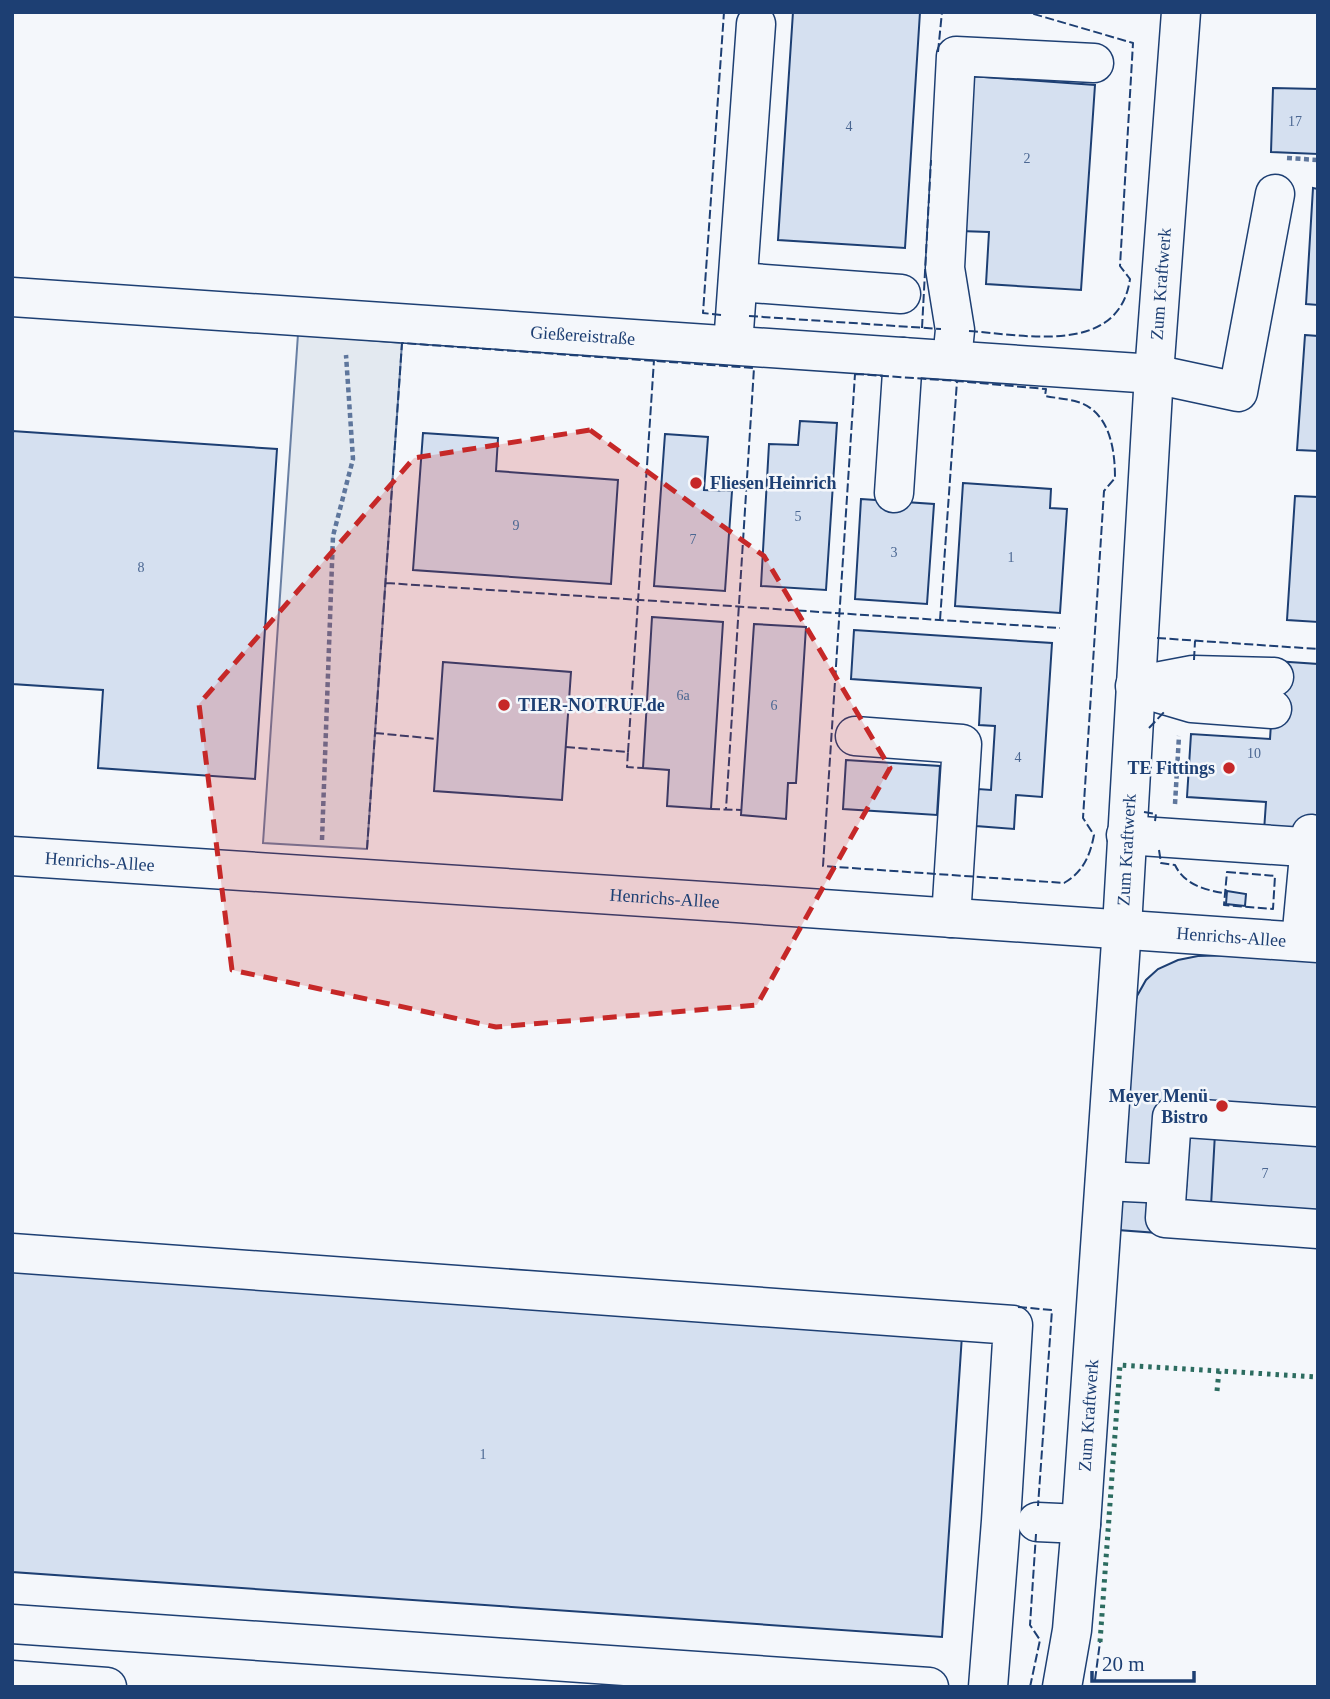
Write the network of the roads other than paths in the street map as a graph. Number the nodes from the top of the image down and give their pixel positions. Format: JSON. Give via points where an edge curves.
{"nodes":[{"id":1,"x":1181,"y":12,"type":"edge"},
{"id":2,"x":756,"y":24,"type":"dead end"},
{"id":3,"x":1094,"y":63,"type":"dead end"},
{"id":4,"x":1275,"y":194,"type":"dead end"},
{"id":5,"x":738,"y":282,"type":"junction"},
{"id":6,"x":901,"y":294,"type":"dead end"},
{"id":7,"x":12,"y":297,"type":"edge"},
{"id":8,"x":733,"y":345,"type":"junction"},
{"id":9,"x":903,"y":357,"type":"junction"},
{"id":10,"x":953,"y":360,"type":"junction"},
{"id":11,"x":1154,"y":374,"type":"junction"},
{"id":12,"x":894,"y":493,"type":"dead end"},
{"id":13,"x":1135,"y":686,"type":"junction"},
{"id":14,"x":855,"y":736,"type":"dead end"},
{"id":15,"x":1126,"y":835,"type":"junction"},
{"id":16,"x":1313,"y":843,"type":"edge"},
{"id":17,"x":12,"y":856,"type":"edge"},
{"id":18,"x":951,"y":918,"type":"junction"},
{"id":19,"x":1122,"y":928,"type":"junction"},
{"id":20,"x":1310,"y":942,"type":"edge"},
{"id":21,"x":1318,"y":1127,"type":"edge"},
{"id":22,"x":1105,"y":1181,"type":"junction"},
{"id":23,"x":1167,"y":1184,"type":"junction"},
{"id":24,"x":1318,"y":1228,"type":"edge"},
{"id":25,"x":12,"y":1252,"type":"edge"},
{"id":26,"x":1037,"y":1521,"type":"dead end"},
{"id":27,"x":1081,"y":1524,"type":"junction"},
{"id":28,"x":12,"y":1624,"type":"edge"},
{"id":29,"x":12,"y":1680,"type":"edge"},
{"id":30,"x":809,"y":1683,"type":"edge"},
{"id":31,"x":1068,"y":1686,"type":"edge"},
{"id":32,"x":107,"y":1687,"type":"edge"},
{"id":33,"x":929,"y":1687,"type":"edge"},
{"id":34,"x":988,"y":1687,"type":"edge"}],
"edges":[{"from":1,"to":11,"type":"street","name":"Zum Kraftwerk"},
{"from":2,"to":5,"type":"street"},
{"from":3,"to":10,"type":"street","via":[[956,56],[945,268],[955,330]]},
{"from":4,"to":11,"type":"street","name":"Gießereistraße","via":[[1238,392]]},
{"from":5,"to":6,"type":"street"},
{"from":5,"to":8,"type":"street"},
{"from":7,"to":8,"type":"street","name":"Gießereistraße"},
{"from":8,"to":9,"type":"street","name":"Gießereistraße"},
{"from":9,"to":10,"type":"street","name":"Gießereistraße"},
{"from":9,"to":12,"type":"street"},
{"from":10,"to":11,"type":"street","name":"Gießereistraße"},
{"from":11,"to":13,"type":"street","name":"Zum Kraftwerk"},
{"from":13,"to":13,"type":"street","via":[[1192,703],[1273,693],[1193,675]]},
{"from":13,"to":15,"type":"street","name":"Zum Kraftwerk"},
{"from":14,"to":18,"type":"street","via":[[962,744]]},
{"from":15,"to":16,"type":"street"},
{"from":15,"to":19,"type":"street","name":"Zum Kraftwerk"},
{"from":16,"to":20,"type":"street"},
{"from":17,"to":18,"type":"street","name":"Henrichs-Allee"},
{"from":18,"to":19,"type":"street","name":"Henrichs-Allee"},
{"from":19,"to":20,"type":"street","name":"Henrichs-Allee"},
{"from":19,"to":22,"type":"street","name":"Zum Kraftwerk"},
{"from":21,"to":23,"type":"street","via":[[1172,1117]]},
{"from":22,"to":23,"type":"street"},
{"from":22,"to":27,"type":"street","name":"Zum Kraftwerk"},
{"from":23,"to":24,"type":"street","via":[[1165,1218]]},
{"from":25,"to":34,"type":"street","via":[[1013,1325]]},
{"from":26,"to":27,"type":"street"},
{"from":27,"to":31,"type":"street","name":"Zum Kraftwerk"},
{"from":28,"to":30,"type":"street"},
{"from":29,"to":32,"type":"street"},
{"from":30,"to":33,"type":"street"}]}
